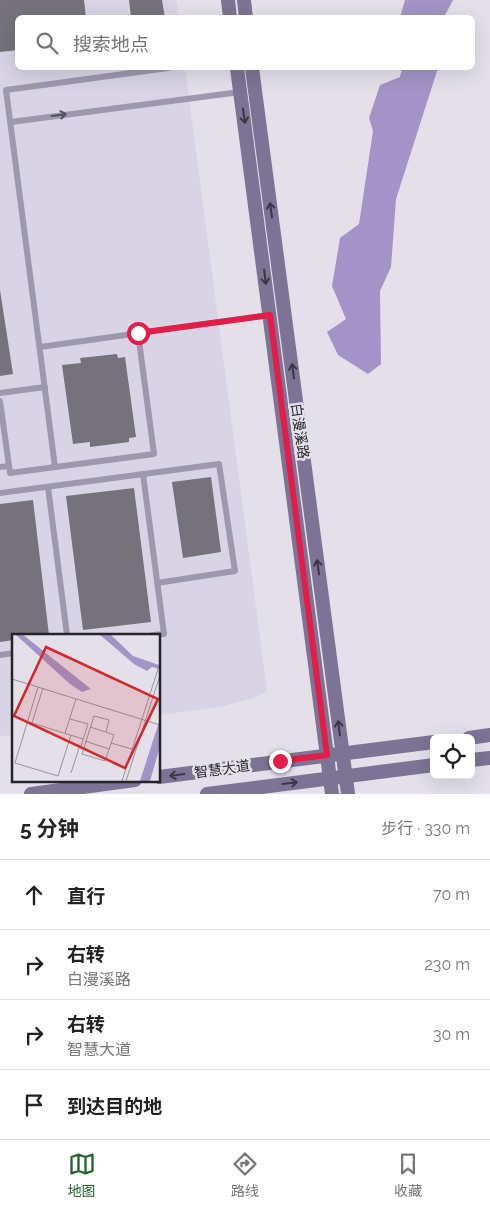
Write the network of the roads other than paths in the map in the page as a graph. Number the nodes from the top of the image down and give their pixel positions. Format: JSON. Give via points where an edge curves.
{"nodes":[{"id":1,"x":228,"y":0,"type":"edge"},
{"id":2,"x":244,"y":0,"type":"edge"},
{"id":3,"x":230,"y":15,"type":"edge"},
{"id":4,"x":246,"y":15,"type":"edge"},
{"id":5,"x":153,"y":70,"type":"edge"},
{"id":6,"x":237,"y":70,"type":"edge"},
{"id":7,"x":252,"y":70,"type":"edge"},
{"id":8,"x":240,"y":92,"type":"junction"},
{"id":9,"x":8,"y":103,"type":"junction"},
{"id":10,"x":0,"y":104,"type":"edge"},
{"id":11,"x":11,"y":122,"type":"junction"},
{"id":12,"x":270,"y":315,"type":"junction"},
{"id":13,"x":138,"y":333,"type":"junction"},
{"id":14,"x":40,"y":347,"type":"junction"},
{"id":15,"x":45,"y":387,"type":"junction"},
{"id":16,"x":0,"y":393,"type":"edge"},
{"id":17,"x":0,"y":401,"type":"edge"},
{"id":18,"x":9,"y":466,"type":"junction"},
{"id":19,"x":0,"y":467,"type":"edge"},
{"id":20,"x":55,"y":467,"type":"junction"},
{"id":21,"x":143,"y":474,"type":"junction"},
{"id":22,"x":48,"y":487,"type":"junction"},
{"id":23,"x":0,"y":493,"type":"edge"},
{"id":24,"x":157,"y":583,"type":"junction"},
{"id":25,"x":67,"y":634,"type":"edge"},
{"id":26,"x":160,"y":634,"type":"edge"},
{"id":27,"x":490,"y":735,"type":"edge"},
{"id":28,"x":475,"y":737,"type":"edge"},
{"id":29,"x":430,"y":743,"type":"edge"},
{"id":30,"x":343,"y":754,"type":"junction"},
{"id":31,"x":327,"y":755,"type":"junction"},
{"id":32,"x":490,"y":758,"type":"edge"},
{"id":33,"x":475,"y":760,"type":"edge"},
{"id":34,"x":430,"y":766,"type":"edge"},
{"id":35,"x":346,"y":776,"type":"junction"},
{"id":36,"x":160,"y":777,"type":"edge"},
{"id":37,"x":330,"y":778,"type":"junction"},
{"id":38,"x":122,"y":782,"type":"edge"},
{"id":39,"x":31,"y":794,"type":"edge"},
{"id":40,"x":207,"y":794,"type":"edge"},
{"id":41,"x":332,"y":794,"type":"edge"},
{"id":42,"x":348,"y":794,"type":"edge"}],
"edges":[{"from":1,"to":3,"type":"main road"},
{"from":2,"to":4,"type":"main road"},
{"from":5,"to":9,"type":"lane","via":[[6,90]]},
{"from":6,"to":8,"type":"main road","name":"白漫溪路"},
{"from":30,"to":7,"type":"main road","name":"白漫溪路","one_way":true},
{"from":11,"to":8,"type":"lane","one_way":true},
{"from":8,"to":12,"type":"main road","name":"白漫溪路","one_way":true},
{"from":9,"to":10,"type":"lane"},
{"from":9,"to":11,"type":"lane"},
{"from":11,"to":14,"type":"lane"},
{"from":12,"to":13,"type":"lane"},
{"from":12,"to":31,"type":"main road","name":"白漫溪路"},
{"from":13,"to":14,"type":"lane"},
{"from":13,"to":20,"type":"lane","via":[[154,454]]},
{"from":14,"to":15,"type":"lane"},
{"from":15,"to":16,"type":"lane"},
{"from":15,"to":20,"type":"lane"},
{"from":17,"to":18,"type":"lane"},
{"from":18,"to":19,"type":"lane"},
{"from":18,"to":20,"type":"lane","via":[[10,473]]},
{"from":21,"to":22,"type":"lane"},
{"from":21,"to":24,"type":"lane"},
{"from":21,"to":24,"type":"lane","via":[[219,464],[236,571]]},
{"from":22,"to":23,"type":"lane"},
{"from":22,"to":25,"type":"lane"},
{"from":24,"to":26,"type":"lane","via":[[164,634]]},
{"from":27,"to":28,"type":"main road"},
{"from":29,"to":30,"type":"main road","name":"智慧大道"},
{"from":30,"to":31,"type":"main road","name":"智慧大道"},
{"from":30,"to":35,"type":"main road","name":"白漫溪路"},
{"from":31,"to":36,"type":"main road","name":"智慧大道","one_way":true},
{"from":31,"to":37,"type":"main road","name":"白漫溪路"},
{"from":32,"to":33,"type":"main road"},
{"from":34,"to":35,"type":"main road","name":"智慧大道"},
{"from":35,"to":37,"type":"main road","name":"智慧大道"},
{"from":35,"to":42,"type":"main road","name":"白漫溪路"},
{"from":40,"to":37,"type":"main road","name":"智慧大道","one_way":true},
{"from":37,"to":41,"type":"main road","name":"白漫溪路"},
{"from":38,"to":39,"type":"main road"}]}
